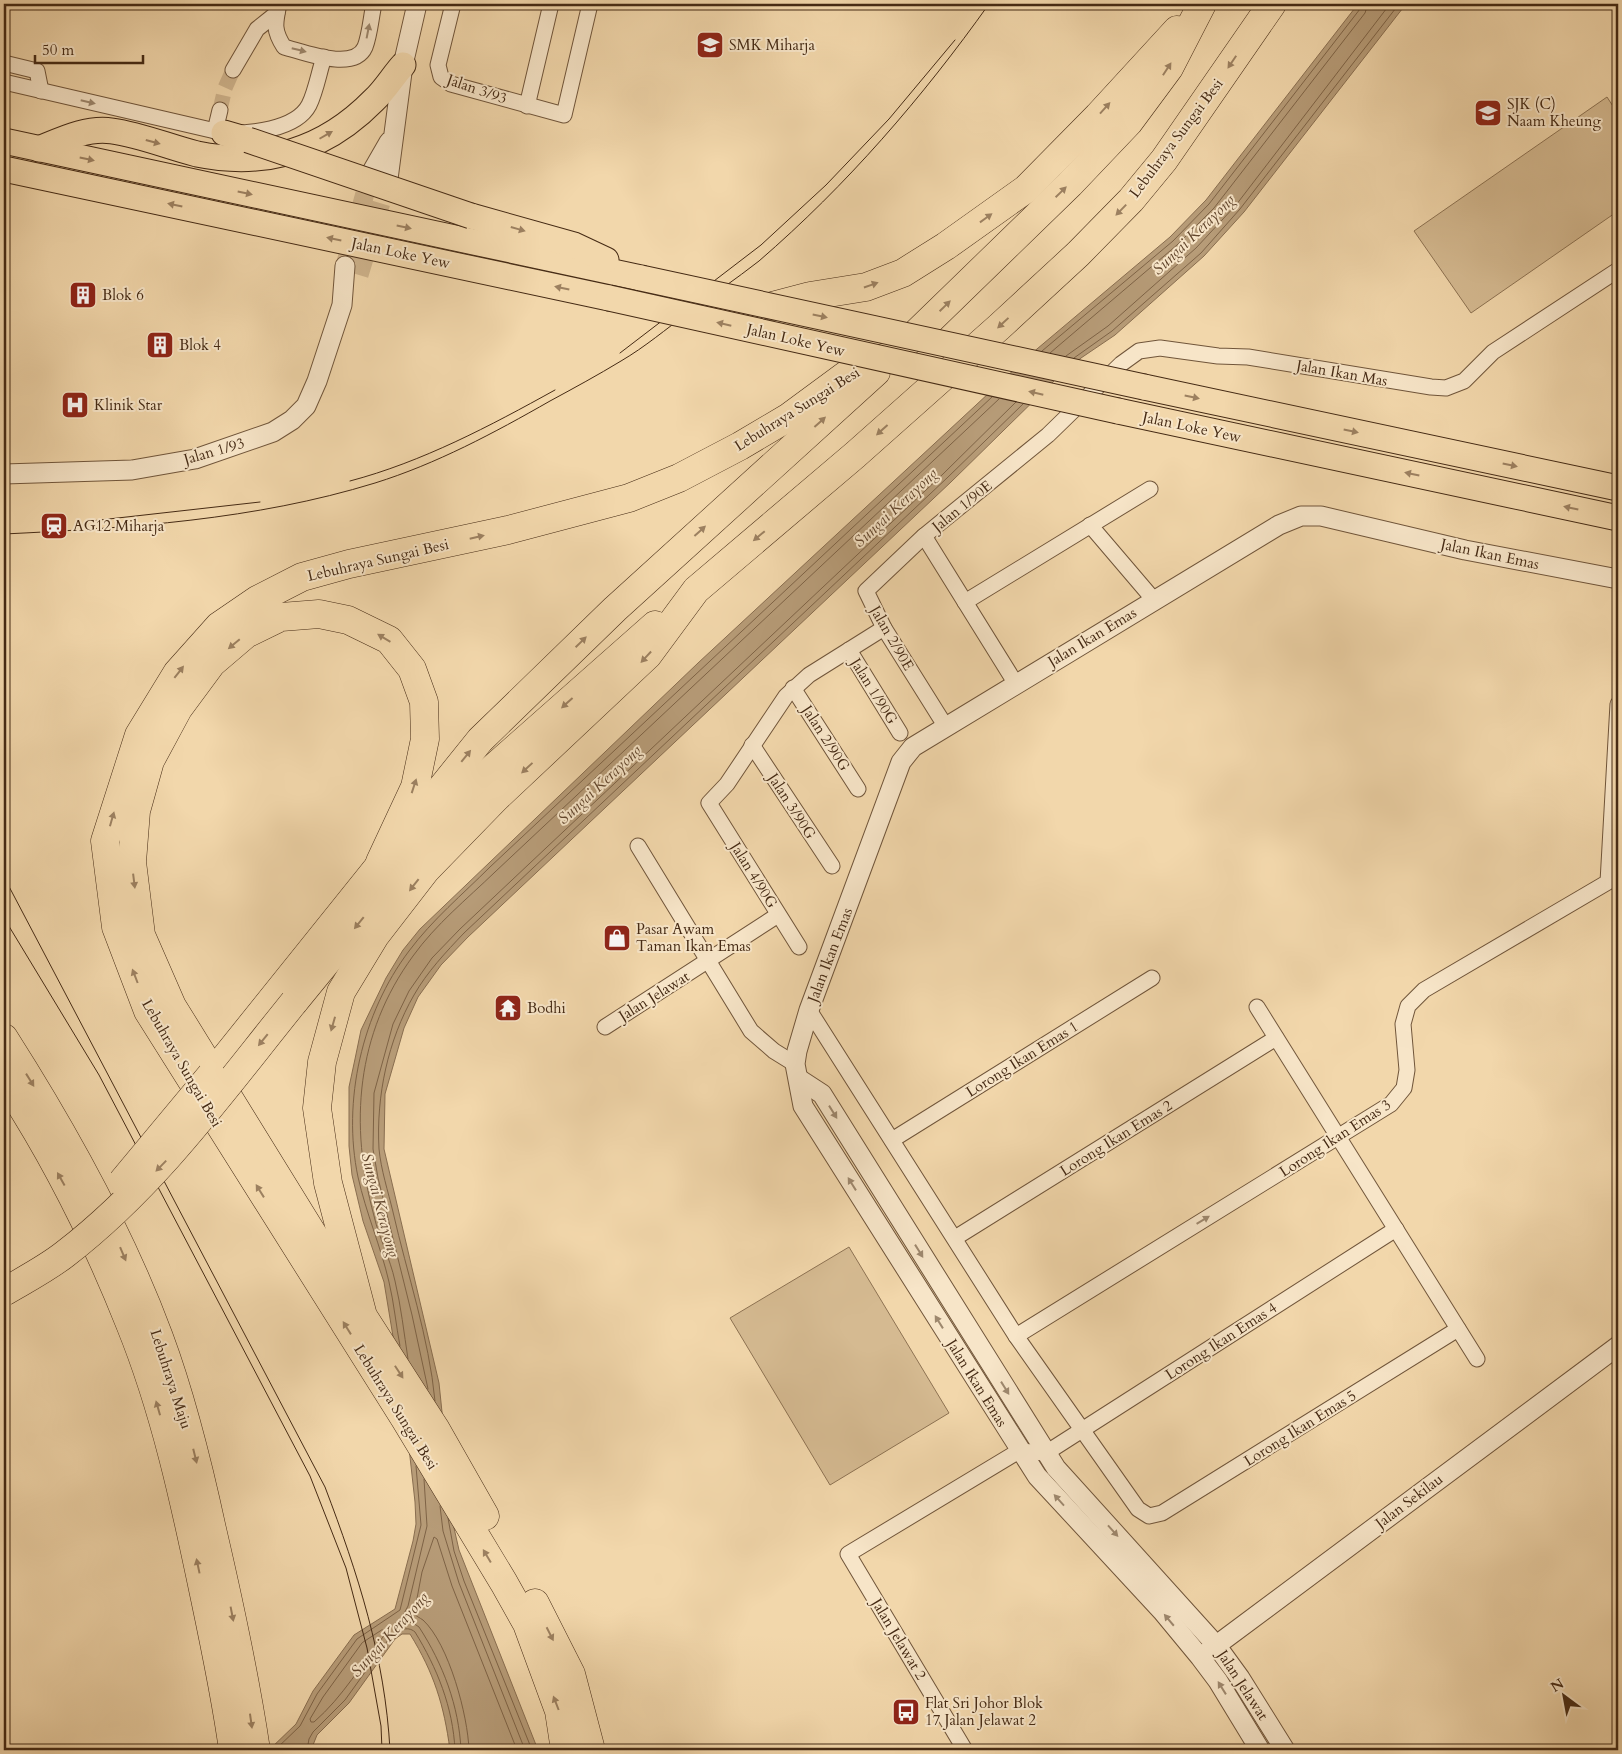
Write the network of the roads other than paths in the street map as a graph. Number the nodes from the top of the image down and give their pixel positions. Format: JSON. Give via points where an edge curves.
{"nodes":[{"id":1,"x":374,"y":4,"type":"edge"},
{"id":2,"x":417,"y":4,"type":"edge"},
{"id":3,"x":452,"y":4,"type":"edge"},
{"id":4,"x":551,"y":4,"type":"edge"},
{"id":5,"x":590,"y":4,"type":"edge"},
{"id":6,"x":1201,"y":4,"type":"edge"},
{"id":7,"x":1272,"y":4,"type":"edge"},
{"id":8,"x":278,"y":8,"type":"edge"},
{"id":9,"x":324,"y":57,"type":"junction"},
{"id":10,"x":4,"y":63,"type":"edge"},
{"id":11,"x":403,"y":65,"type":"junction"},
{"id":12,"x":233,"y":70,"type":"tunnel mouth"},
{"id":13,"x":4,"y":82,"type":"edge"},
{"id":14,"x":41,"y":91,"type":"junction"},
{"id":15,"x":527,"y":106,"type":"junction"},
{"id":16,"x":220,"y":125,"type":"junction"},
{"id":17,"x":4,"y":141,"type":"edge"},
{"id":18,"x":39,"y":149,"type":"junction"},
{"id":19,"x":4,"y":168,"type":"edge"},
{"id":20,"x":379,"y":177,"type":"tunnel mouth"},
{"id":21,"x":352,"y":270,"type":"tunnel mouth"},
{"id":22,"x":1618,"y":270,"type":"edge"},
{"id":23,"x":641,"y":278,"type":"junction"},
{"id":24,"x":772,"y":306,"type":"junction"},
{"id":25,"x":898,"y":352,"type":"junction"},
{"id":26,"x":1058,"y":424,"type":"joint"},
{"id":27,"x":4,"y":474,"type":"edge"},
{"id":28,"x":1618,"y":488,"type":"edge"},
{"id":29,"x":1150,"y":489,"type":"dead end"},
{"id":30,"x":1618,"y":518,"type":"edge"},
{"id":31,"x":1090,"y":525,"type":"junction"},
{"id":32,"x":924,"y":536,"type":"junction"},
{"id":33,"x":1618,"y":579,"type":"edge"},
{"id":34,"x":696,"y":590,"type":"junction"},
{"id":35,"x":1154,"y":600,"type":"junction"},
{"id":36,"x":965,"y":602,"type":"junction"},
{"id":37,"x":884,"y":628,"type":"junction"},
{"id":38,"x":849,"y":650,"type":"junction"},
{"id":39,"x":1016,"y":684,"type":"junction"},
{"id":40,"x":793,"y":688,"type":"junction"},
{"id":41,"x":1618,"y":704,"type":"edge"},
{"id":42,"x":946,"y":727,"type":"junction"},
{"id":43,"x":900,"y":733,"type":"dead end"},
{"id":44,"x":752,"y":745,"type":"junction"},
{"id":45,"x":858,"y":789,"type":"dead end"},
{"id":46,"x":638,"y":846,"type":"dead end"},
{"id":47,"x":380,"y":862,"type":"junction"},
{"id":48,"x":832,"y":866,"type":"dead end"},
{"id":49,"x":778,"y":915,"type":"junction"},
{"id":50,"x":799,"y":947,"type":"dead end"},
{"id":51,"x":708,"y":962,"type":"junction"},
{"id":52,"x":1152,"y":978,"type":"dead end"},
{"id":53,"x":288,"y":994,"type":"junction"},
{"id":54,"x":1257,"y":1007,"type":"dead end"},
{"id":55,"x":809,"y":1010,"type":"junction"},
{"id":56,"x":605,"y":1027,"type":"dead end"},
{"id":57,"x":4,"y":1038,"type":"edge"},
{"id":58,"x":1276,"y":1038,"type":"junction"},
{"id":59,"x":797,"y":1072,"type":"junction"},
{"id":60,"x":4,"y":1078,"type":"edge"},
{"id":61,"x":1338,"y":1137,"type":"junction"},
{"id":62,"x":892,"y":1140,"type":"junction"},
{"id":63,"x":1396,"y":1229,"type":"junction"},
{"id":64,"x":955,"y":1238,"type":"junction"},
{"id":65,"x":4,"y":1273,"type":"edge"},
{"id":66,"x":4,"y":1292,"type":"edge"},
{"id":67,"x":363,"y":1316,"type":"junction"},
{"id":68,"x":1458,"y":1329,"type":"junction"},
{"id":69,"x":1016,"y":1336,"type":"junction"},
{"id":70,"x":1618,"y":1346,"type":"edge"},
{"id":71,"x":1477,"y":1359,"type":"dead end"},
{"id":72,"x":1082,"y":1432,"type":"junction"},
{"id":73,"x":1020,"y":1451,"type":"junction"},
{"id":74,"x":1046,"y":1453,"type":"junction"},
{"id":75,"x":1216,"y":1645,"type":"junction"},
{"id":76,"x":1200,"y":1657,"type":"junction"},
{"id":77,"x":236,"y":1695,"type":"junction"},
{"id":78,"x":232,"y":1750,"type":"edge"},
{"id":79,"x":256,"y":1750,"type":"edge"},
{"id":80,"x":565,"y":1750,"type":"edge"},
{"id":81,"x":591,"y":1750,"type":"edge"},
{"id":82,"x":966,"y":1750,"type":"edge"},
{"id":83,"x":1260,"y":1750,"type":"edge"},
{"id":84,"x":1285,"y":1750,"type":"edge"}],
"edges":[{"from":9,"to":1,"type":"street","one_way":true,"via":[[345,60],[356,57],[365,47]]},
{"from":2,"to":11,"type":"street"},
{"from":3,"to":15,"type":"street","name":"Jalan 3/93","via":[[438,65],[440,77],[451,84]]},
{"from":4,"to":15,"type":"street","name":"Jalan 3/93"},
{"from":5,"to":15,"type":"street","name":"Jalan 3/93","via":[[564,115]]},
{"from":24,"to":6,"type":"highway","one_way":true,"via":[[866,287],[903,273],[946,246],[1026,189]]},
{"from":25,"to":6,"type":"highway","name":"Lebuhraya Sungai Besi","one_way":true,"via":[[1129,122],[1168,68]]},
{"from":7,"to":34,"type":"highway","name":"Lebuhraya Sungai Besi","one_way":true,"via":[[1164,160],[1131,200],[1078,254],[855,454]]},
{"from":8,"to":9,"type":"street","one_way":true,"via":[[276,34],[284,47]]},
{"from":8,"to":12,"type":"street","via":[[256,29]]},
{"from":9,"to":16,"type":"street","via":[[308,106],[287,124],[244,134]]},
{"from":10,"to":14,"type":"street","via":[[37,71]]},
{"from":18,"to":11,"type":"highway","one_way":true,"via":[[76,134],[111,130],[233,160],[281,156],[307,146],[355,117]]},
{"from":11,"to":20,"type":"street","via":[[392,136]]},
{"from":13,"to":14,"type":"street"},
{"from":14,"to":16,"type":"street","one_way":true},
{"from":16,"to":23,"type":"highway","one_way":true,"bridge":true,"via":[[248,140],[470,216],[574,245]]},
{"from":17,"to":18,"type":"highway","name":"Jalan Loke Yew"},
{"from":18,"to":23,"type":"highway","name":"Jalan Loke Yew","one_way":true},
{"from":30,"to":19,"type":"highway","name":"Jalan Loke Yew","one_way":true,"bridge":true},
{"from":21,"to":27,"type":"street","name":"Jalan 1/93","via":[[318,381],[306,406],[273,432],[195,459],[132,470]]},
{"from":22,"to":26,"type":"street","name":"Jalan Ikan Mas","via":[[1493,352],[1464,381],[1446,388],[1248,357],[1160,348],[1138,351]]},
{"from":23,"to":24,"type":"highway","name":"Jalan Loke Yew","bridge":true},
{"from":24,"to":28,"type":"highway","name":"Jalan Loke Yew","one_way":true,"bridge":true},
{"from":47,"to":25,"type":"highway","one_way":true,"via":[[480,740],[615,609]]},
{"from":80,"to":25,"type":"highway","name":"Lebuhraya Sungai Besi","one_way":true,"via":[[559,1711],[527,1624],[410,1428],[148,1011],[116,928],[105,841],[139,735],[177,673],[219,626],[257,600],[302,577],[508,530],[629,498],[679,478],[740,446],[789,417],[846,375]]},
{"from":26,"to":32,"type":"street","name":"Jalan 1/90E"},
{"from":29,"to":31,"type":"street"},
{"from":31,"to":35,"type":"street"},
{"from":31,"to":36,"type":"street"},
{"from":32,"to":36,"type":"street","name":"Jalan 1/90E"},
{"from":32,"to":37,"type":"street","name":"Jalan 2/90E","via":[[866,591]]},
{"from":33,"to":35,"type":"street","name":"Jalan Ikan Emas","via":[[1465,550],[1322,516],[1301,516],[1279,525]]},
{"from":34,"to":53,"type":"highway","one_way":true,"via":[[482,778]]},
{"from":34,"to":67,"type":"highway","name":"Lebuhraya Sungai Besi","one_way":true,"via":[[648,655],[496,798],[426,870],[375,936],[341,992],[322,1062],[317,1108],[328,1183]]},
{"from":35,"to":39,"type":"street","name":"Jalan Ikan Emas"},
{"from":36,"to":39,"type":"street","name":"Jalan 1/90E"},
{"from":37,"to":38,"type":"street"},
{"from":37,"to":42,"type":"street","name":"Jalan 2/90E"},
{"from":38,"to":40,"type":"street"},
{"from":38,"to":43,"type":"street","name":"Jalan 1/90G"},
{"from":39,"to":42,"type":"street","name":"Jalan Ikan Emas"},
{"from":40,"to":44,"type":"street"},
{"from":40,"to":45,"type":"street","name":"Jalan 2/90G"},
{"from":41,"to":61,"type":"street","name":"Lorong Ikan Emas 3","via":[[1608,882],[1424,990],[1408,1006],[1403,1024],[1408,1070],[1404,1088],[1391,1104]]},
{"from":42,"to":55,"type":"street","name":"Jalan Ikan Emas","via":[[913,747],[903,760]]},
{"from":44,"to":48,"type":"street","name":"Jalan 3/90G"},
{"from":44,"to":49,"type":"street","name":"Jalan 4/90G","via":[[709,803]]},
{"from":46,"to":51,"type":"street"},
{"from":47,"to":53,"type":"highway"},
{"from":47,"to":67,"type":"highway","one_way":true,"via":[[415,787],[425,739],[424,702],[412,669],[390,640],[348,620],[319,614],[281,617],[246,634],[212,663],[178,709],[150,761],[136,811],[132,862],[141,935],[172,1006]]},
{"from":49,"to":50,"type":"street","name":"Jalan 4/90G"},
{"from":49,"to":51,"type":"street","name":"Jalan Jelawat"},
{"from":51,"to":56,"type":"street","name":"Jalan Jelawat"},
{"from":51,"to":59,"type":"street","via":[[751,1031]]},
{"from":52,"to":62,"type":"street","name":"Lorong Ikan Emas 1"},
{"from":53,"to":65,"type":"highway","bridge":true,"via":[[124,1180],[57,1238]]},
{"from":53,"to":66,"type":"highway","one_way":true,"bridge":true,"via":[[165,1162],[64,1255]]},
{"from":54,"to":58,"type":"street"},
{"from":55,"to":59,"type":"street","name":"Jalan Ikan Emas","via":[[797,1051]]},
{"from":55,"to":62,"type":"street"},
{"from":57,"to":77,"type":"highway","name":"Lebuhraya Maju","one_way":true,"via":[[75,1159],[120,1246],[159,1337],[202,1484]]},
{"from":58,"to":61,"type":"street"},
{"from":58,"to":64,"type":"street","name":"Lorong Ikan Emas 2"},
{"from":73,"to":59,"type":"street","name":"Jalan Ikan Emas","one_way":true,"via":[[803,1106]]},
{"from":59,"to":74,"type":"street","name":"Jalan Ikan Emas","one_way":true,"via":[[822,1094]]},
{"from":77,"to":60,"type":"highway","name":"Lebuhraya Maju","one_way":true,"via":[[166,1434],[130,1324],[87,1227]]},
{"from":61,"to":63,"type":"street"},
{"from":69,"to":61,"type":"street","name":"Lorong Ikan Emas 3","one_way":true},
{"from":62,"to":64,"type":"street"},
{"from":63,"to":68,"type":"street"},
{"from":63,"to":72,"type":"street","name":"Lorong Ikan Emas 4"},
{"from":64,"to":69,"type":"street"},
{"from":67,"to":81,"type":"highway","name":"Lebuhraya Sungai Besi","one_way":true,"via":[[435,1428],[534,1601],[571,1674]]},
{"from":68,"to":71,"type":"street"},
{"from":68,"to":72,"type":"street","name":"Lorong Ikan Emas 5","via":[[1162,1513],[1150,1516],[1138,1509]]},
{"from":69,"to":72,"type":"street"},
{"from":70,"to":75,"type":"street","name":"Jalan Sekilau"},
{"from":72,"to":74,"type":"street","name":"Lorong Ikan Emas 4"},
{"from":73,"to":74,"type":"street"},
{"from":76,"to":73,"type":"street","name":"Jalan Ikan Emas","one_way":true,"via":[[1162,1611],[1037,1476]]},
{"from":73,"to":82,"type":"street","name":"Jalan Jelawat 2","via":[[848,1554]]},
{"from":74,"to":75,"type":"street","name":"Jalan Ikan Emas","one_way":true},
{"from":75,"to":76,"type":"street","name":"Jalan Sekilau"},
{"from":75,"to":84,"type":"street","name":"Jalan Jelawat"},
{"from":83,"to":76,"type":"street","name":"Jalan Jelawat","one_way":true},
{"from":77,"to":78,"type":"highway","name":"Lebuhraya Maju"},
{"from":77,"to":79,"type":"highway","name":"Lebuhraya Maju","one_way":true}]}
